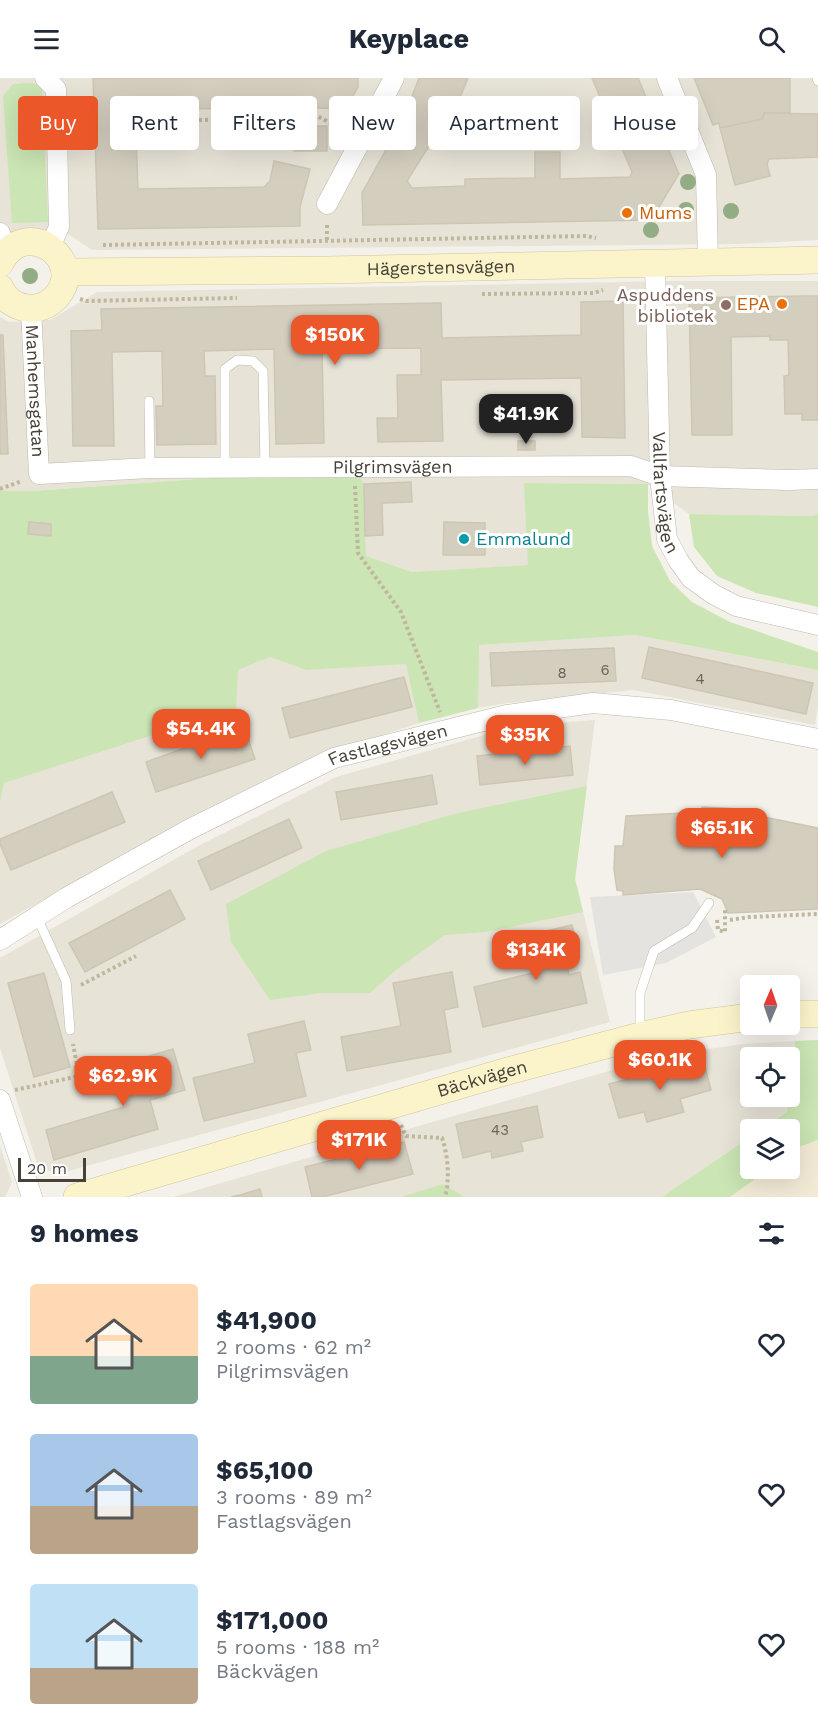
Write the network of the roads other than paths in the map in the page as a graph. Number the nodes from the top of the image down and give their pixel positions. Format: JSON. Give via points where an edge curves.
{"nodes":[{"id":1,"x":45,"y":78,"type":"edge"},
{"id":2,"x":394,"y":78,"type":"edge"},
{"id":3,"x":667,"y":78,"type":"edge"},
{"id":4,"x":327,"y":204,"type":"dead end"},
{"id":5,"x":50,"y":247,"type":"junction"},
{"id":6,"x":2,"y":249,"type":"edge"},
{"id":7,"x":818,"y":260,"type":"edge"},
{"id":8,"x":708,"y":262,"type":"junction"},
{"id":9,"x":655,"y":263,"type":"junction"},
{"id":10,"x":65,"y":272,"type":"junction"},
{"id":11,"x":0,"y":288,"type":"edge"},
{"id":12,"x":31,"y":309,"type":"junction"},
{"id":13,"x":149,"y":401,"type":"dead end"},
{"id":14,"x":225,"y":467,"type":"junction"},
{"id":15,"x":266,"y":467,"type":"junction"},
{"id":16,"x":150,"y":468,"type":"junction"},
{"id":17,"x":39,"y":474,"type":"joint"},
{"id":18,"x":660,"y":476,"type":"junction"},
{"id":19,"x":817,"y":478,"type":"edge"},
{"id":20,"x":818,"y":625,"type":"edge"},
{"id":21,"x":818,"y":739,"type":"edge"},
{"id":22,"x":709,"y":903,"type":"dead end"},
{"id":23,"x":37,"y":917,"type":"junction"},
{"id":24,"x":0,"y":940,"type":"edge"},
{"id":25,"x":800,"y":1014,"type":"edge"},
{"id":26,"x":818,"y":1014,"type":"edge"},
{"id":27,"x":740,"y":1018,"type":"edge"},
{"id":28,"x":70,"y":1030,"type":"road end"},
{"id":29,"x":640,"y":1036,"type":"junction"},
{"id":30,"x":6,"y":1095,"type":"edge"},
{"id":31,"x":32,"y":1197,"type":"edge"},
{"id":32,"x":77,"y":1197,"type":"edge"}],
"edges":[{"from":1,"to":5,"type":"street","via":[[56,89],[58,227]]},
{"from":2,"to":4,"type":"street"},
{"from":3,"to":8,"type":"street","via":[[706,175]]},
{"from":5,"to":6,"type":"street","via":[[28,241]]},
{"from":5,"to":10,"type":"street","via":[[59,256]]},
{"from":7,"to":8,"type":"street","name":"Hägerstensvägen"},
{"from":8,"to":9,"type":"street","name":"Hägerstensvägen"},
{"from":9,"to":10,"type":"street","name":"Hägerstensvägen"},
{"from":9,"to":18,"type":"street","name":"Vallfartsvägen"},
{"from":10,"to":12,"type":"street","via":[[64,283],[52,302]]},
{"from":11,"to":12,"type":"street","via":[[8,300]]},
{"from":12,"to":17,"type":"street","name":"Manhemsgatan"},
{"from":13,"to":16,"type":"lane"},
{"from":14,"to":15,"type":"street","name":"Pilgrimsvägen"},
{"from":14,"to":15,"type":"lane","via":[[225,369],[237,360],[253,361],[263,371]]},
{"from":14,"to":16,"type":"street","name":"Pilgrimsvägen"},
{"from":15,"to":18,"type":"street","name":"Pilgrimsvägen","via":[[632,466]]},
{"from":16,"to":17,"type":"street","name":"Pilgrimsvägen"},
{"from":18,"to":19,"type":"street","name":"Pilgrimsvägen"},
{"from":18,"to":20,"type":"street","name":"Vallfartsvägen","via":[[667,539],[691,578],[736,606]]},
{"from":21,"to":23,"type":"street","name":"Fastlagsvägen","via":[[671,710],[593,703],[507,715],[334,758],[190,829]]},
{"from":22,"to":29,"type":"lane","via":[[692,928],[654,951],[640,993]]},
{"from":23,"to":24,"type":"street","name":"Fastlagsvägen"},
{"from":23,"to":28,"type":"lane","via":[[66,981]]},
{"from":25,"to":26,"type":"street"},
{"from":27,"to":29,"type":"street","name":"Bäckvägen"},
{"from":29,"to":32,"type":"street","name":"Bäckvägen"},
{"from":30,"to":31,"type":"street"}]}
